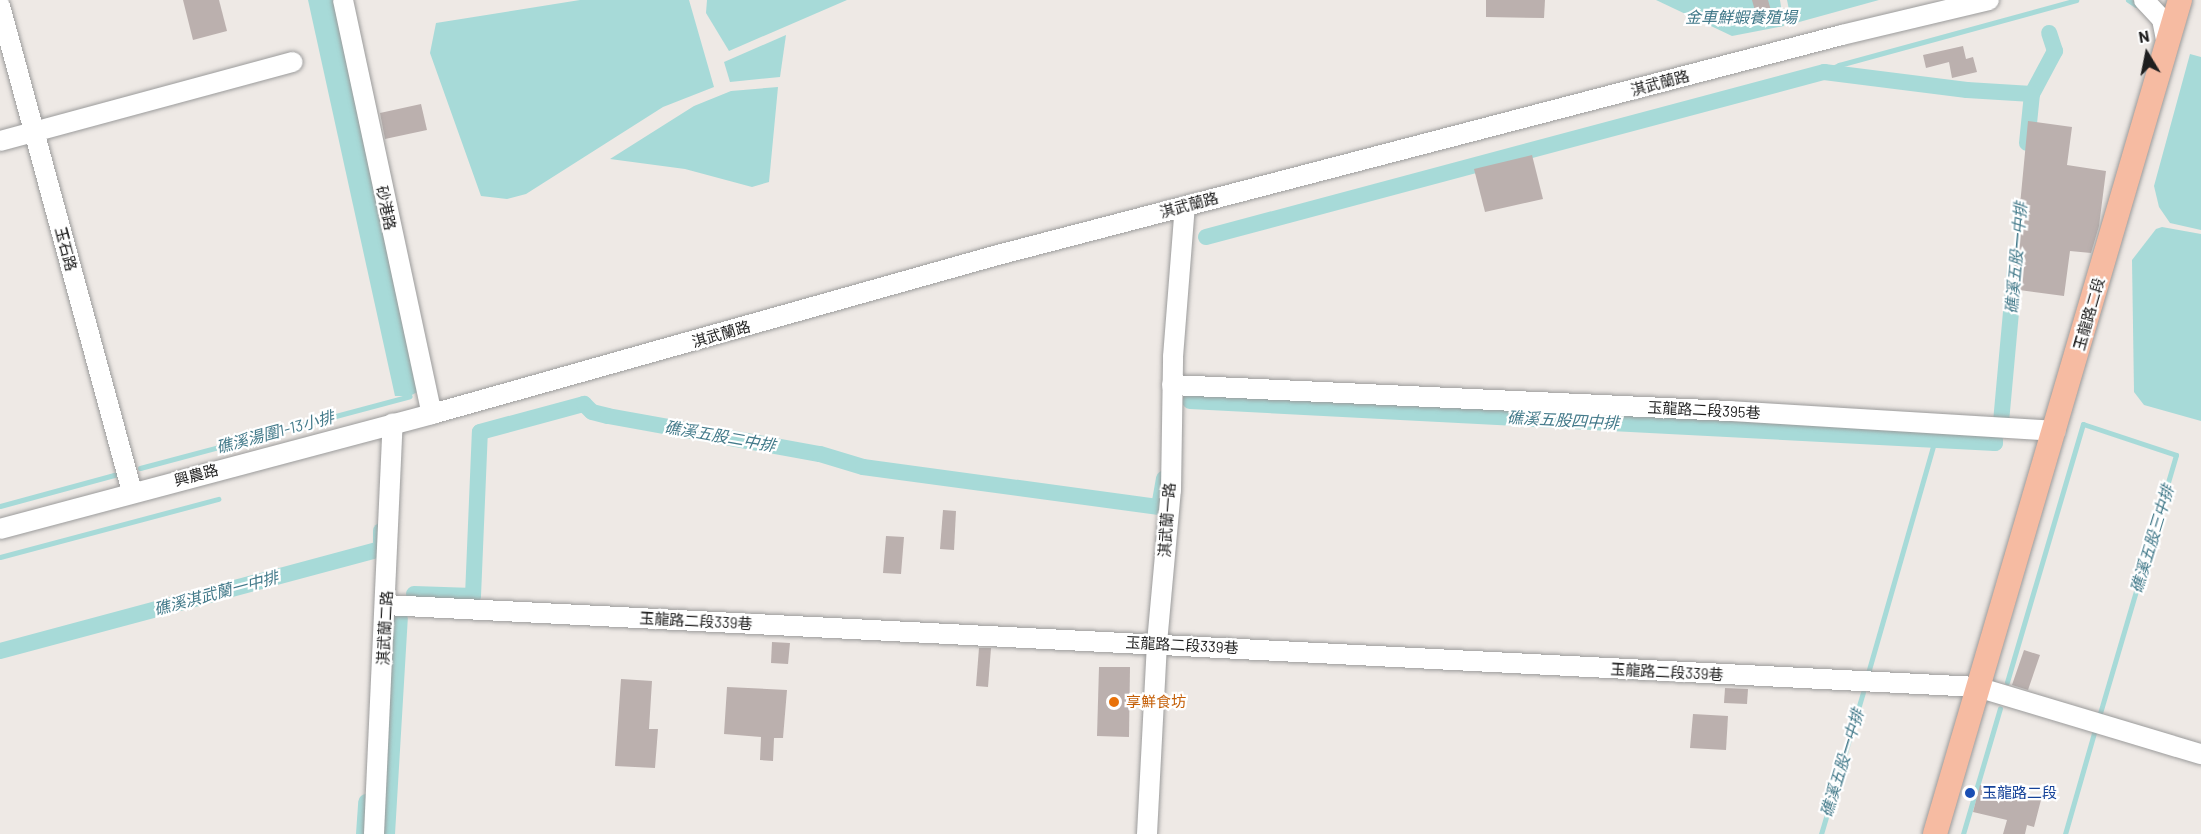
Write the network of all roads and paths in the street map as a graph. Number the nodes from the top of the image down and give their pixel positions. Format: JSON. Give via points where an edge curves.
{"nodes":[{"id":1,"x":343,"y":0,"type":"edge"},
{"id":2,"x":1989,"y":0,"type":"edge"},
{"id":3,"x":2144,"y":0,"type":"edge"},
{"id":4,"x":2180,"y":0,"type":"edge"},
{"id":5,"x":0,"y":6,"type":"edge"},
{"id":6,"x":2168,"y":45,"type":"junction"},
{"id":7,"x":293,"y":62,"type":"dead end"},
{"id":8,"x":34,"y":132,"type":"junction"},
{"id":9,"x":0,"y":141,"type":"edge"},
{"id":10,"x":1185,"y":207,"type":"junction"},
{"id":11,"x":1172,"y":385,"type":"junction"},
{"id":12,"x":432,"y":414,"type":"junction"},
{"id":13,"x":393,"y":423,"type":"junction"},
{"id":14,"x":2055,"y":431,"type":"junction"},
{"id":15,"x":132,"y":492,"type":"junction"},
{"id":16,"x":0,"y":529,"type":"edge"},
{"id":17,"x":386,"y":605,"type":"junction"},
{"id":18,"x":1157,"y":643,"type":"junction"},
{"id":19,"x":1977,"y":687,"type":"junction"},
{"id":20,"x":2201,"y":754,"type":"edge"},
{"id":21,"x":374,"y":834,"type":"edge"},
{"id":22,"x":1147,"y":834,"type":"edge"},
{"id":23,"x":1935,"y":834,"type":"edge"}],
"edges":[{"from":1,"to":12,"type":"street","name":"砂港路"},
{"from":2,"to":10,"type":"street","name":"淇武蘭路"},
{"from":3,"to":6,"type":"street","via":[[2162,19]]},
{"from":4,"to":6,"type":"main road","name":"玉龍路二段"},
{"from":5,"to":8,"type":"street","name":"玉石路"},
{"from":6,"to":14,"type":"main road","name":"玉龍路二段"},
{"from":7,"to":8,"type":"street"},
{"from":8,"to":9,"type":"street"},
{"from":8,"to":15,"type":"street","name":"玉石路"},
{"from":10,"to":11,"type":"street","name":"淇武蘭一路"},
{"from":10,"to":12,"type":"street","name":"淇武蘭路","via":[[994,256]]},
{"from":11,"to":14,"type":"street","name":"玉龍路二段395巷","via":[[1730,411]]},
{"from":11,"to":18,"type":"street","name":"淇武蘭一路","via":[[1171,490]]},
{"from":12,"to":13,"type":"street","name":"淇武蘭路"},
{"from":13,"to":15,"type":"street","name":"興農路"},
{"from":13,"to":17,"type":"street","name":"淇武蘭二路"},
{"from":14,"to":19,"type":"main road","name":"玉龍路二段"},
{"from":15,"to":16,"type":"street","name":"興農路"},
{"from":17,"to":18,"type":"street","name":"玉龍路二段339巷"},
{"from":17,"to":21,"type":"street","name":"淇武蘭二路"},
{"from":18,"to":19,"type":"street","name":"玉龍路二段339巷"},
{"from":18,"to":22,"type":"street","name":"淇武蘭一路"},
{"from":19,"to":20,"type":"street","name":"玉龍路二段339巷"},
{"from":19,"to":23,"type":"main road","name":"玉龍路二段"}]}
